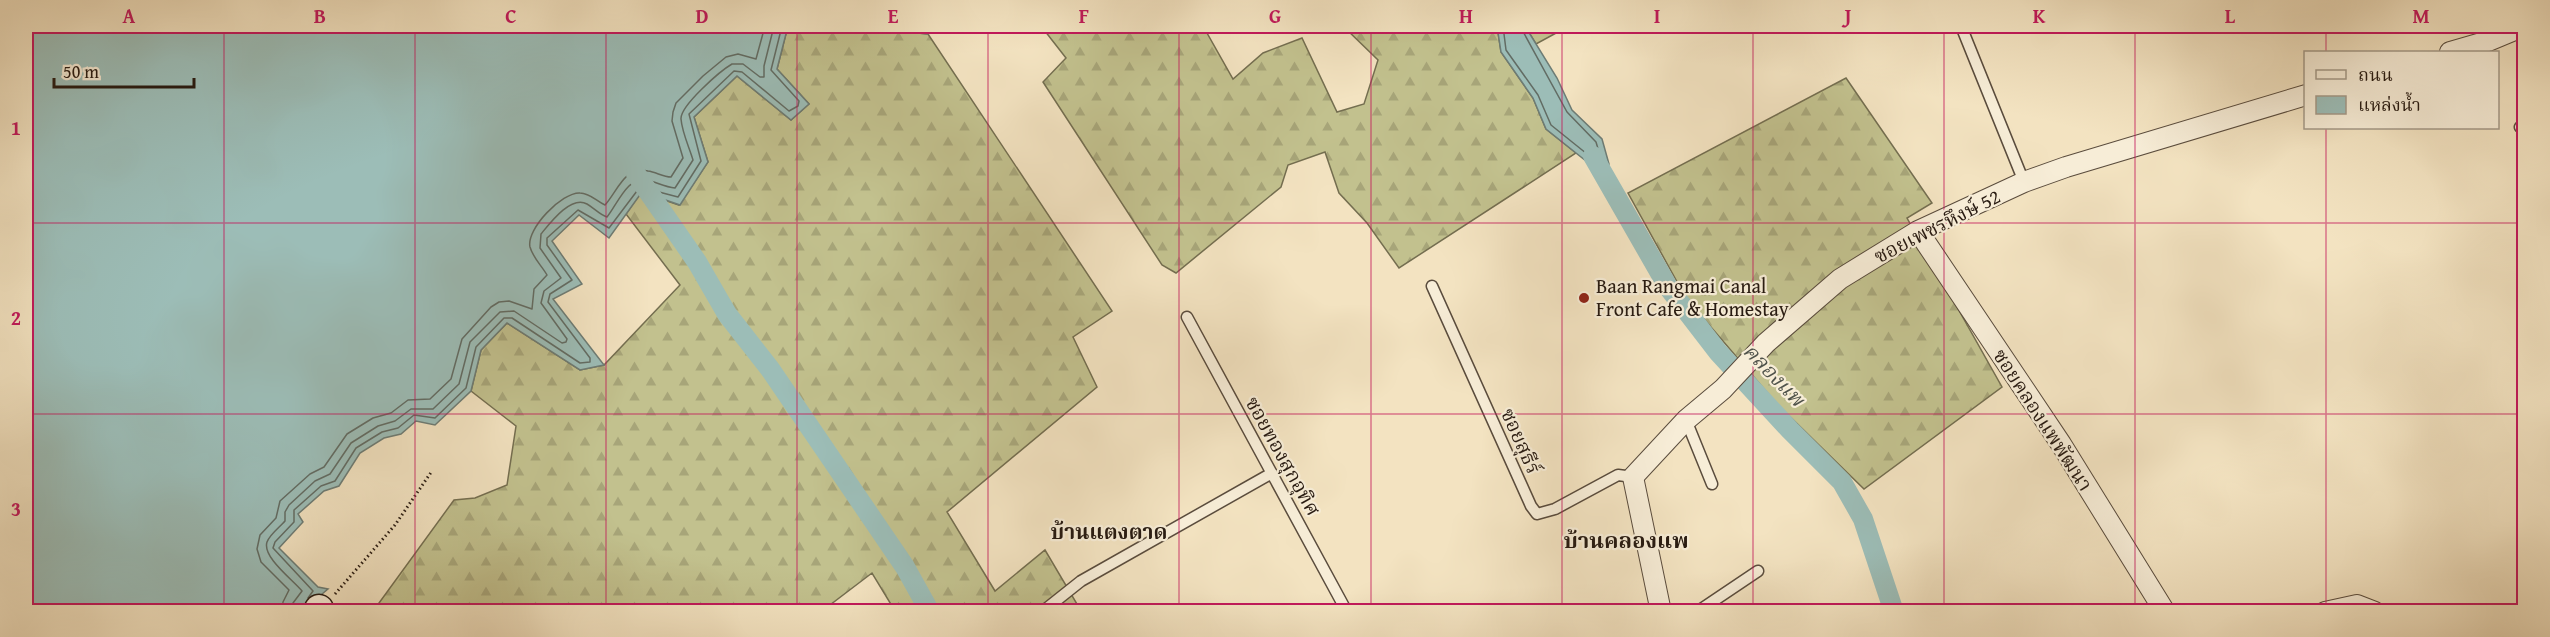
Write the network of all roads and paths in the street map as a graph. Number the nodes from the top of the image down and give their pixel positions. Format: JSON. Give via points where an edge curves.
{"nodes":[{"id":1,"x":1961,"y":26,"type":"edge"},
{"id":2,"x":2521,"y":27,"type":"edge"},
{"id":3,"x":2453,"y":51,"type":"edge"},
{"id":4,"x":2304,"y":96,"type":"edge"},
{"id":5,"x":2024,"y":182,"type":"junction"},
{"id":6,"x":1918,"y":231,"type":"junction"},
{"id":7,"x":1432,"y":286,"type":"dead end"},
{"id":8,"x":1187,"y":318,"type":"dead end"},
{"id":9,"x":1686,"y":420,"type":"junction"},
{"id":10,"x":432,"y":471,"type":"dead end"},
{"id":11,"x":1272,"y":473,"type":"junction"},
{"id":12,"x":1633,"y":477,"type":"junction"},
{"id":13,"x":1712,"y":484,"type":"dead end"},
{"id":14,"x":1758,"y":571,"type":"dead end"},
{"id":15,"x":319,"y":610,"type":"edge"},
{"id":16,"x":1042,"y":612,"type":"edge"},
{"id":17,"x":1347,"y":612,"type":"edge"},
{"id":18,"x":1661,"y":612,"type":"edge"},
{"id":19,"x":1697,"y":612,"type":"edge"},
{"id":20,"x":2165,"y":612,"type":"edge"},
{"id":21,"x":2325,"y":612,"type":"edge"},
{"id":22,"x":2374,"y":612,"type":"edge"}],
"edges":[{"from":1,"to":5,"type":"lane"},
{"from":2,"to":3,"type":"street"},
{"from":4,"to":5,"type":"street","name":"ซอยเพชรหึงษ์ 52"},
{"from":5,"to":6,"type":"street","name":"ซอยเพชรหึงษ์ 52"},
{"from":6,"to":9,"type":"street","name":"ซอยเพชรหึงษ์ 52","via":[[1840,279]]},
{"from":6,"to":20,"type":"street","name":"ซอยคลองแพพัฒนา","via":[[2061,444]]},
{"from":7,"to":12,"type":"lane","name":"ซอยสุธีร์","via":[[1537,514],[1555,509],[1618,475]]},
{"from":8,"to":11,"type":"lane","name":"ซอยทองสุกอุทิศ"},
{"from":9,"to":12,"type":"street","name":"ซอยเพชรหึงษ์ 52"},
{"from":9,"to":13,"type":"lane"},
{"from":10,"to":15,"type":"path","via":[[395,525]]},
{"from":11,"to":16,"type":"lane","via":[[1082,581]]},
{"from":11,"to":17,"type":"lane","name":"ซอยทองสุกอุทิศ"},
{"from":12,"to":18,"type":"street"},
{"from":14,"to":19,"type":"lane"},
{"from":21,"to":22,"type":"street","via":[[2357,606]]}]}
